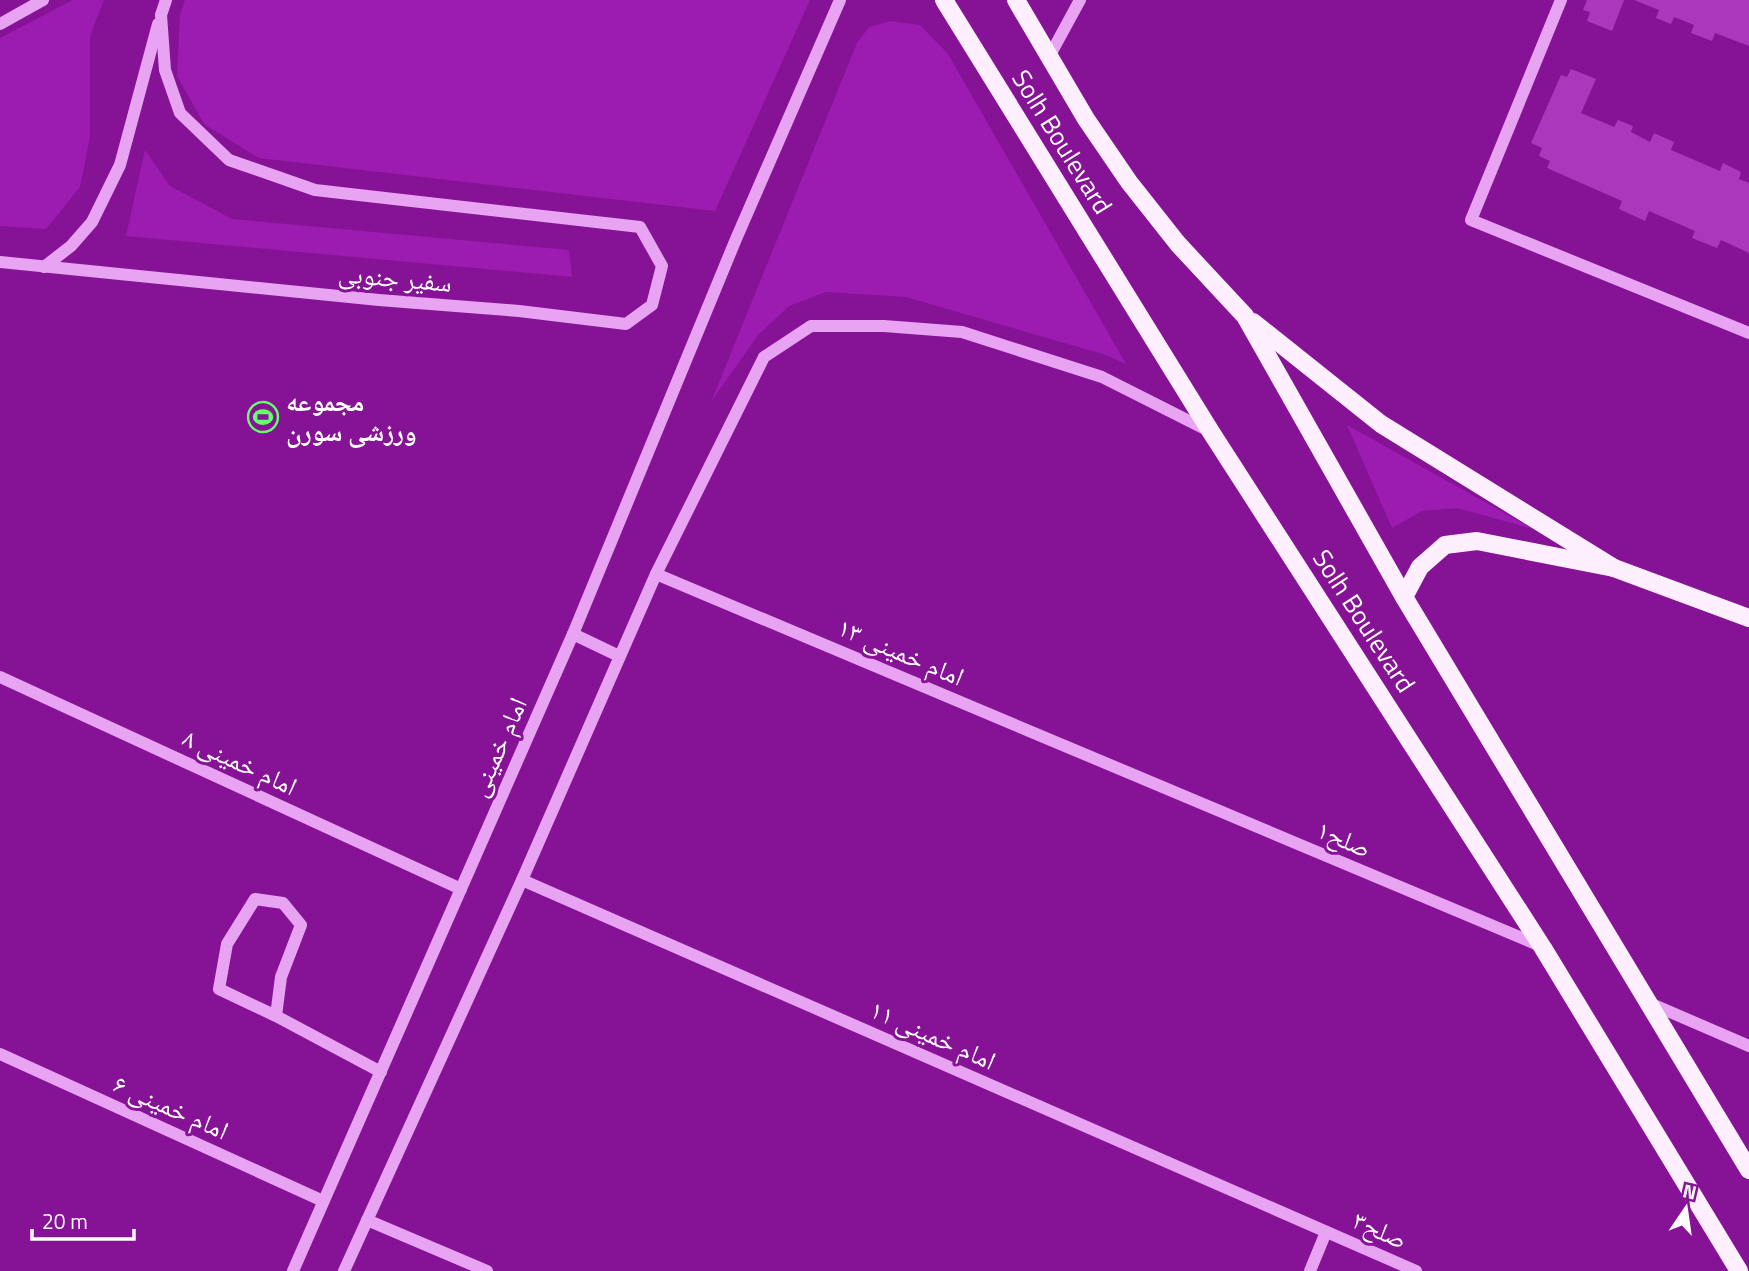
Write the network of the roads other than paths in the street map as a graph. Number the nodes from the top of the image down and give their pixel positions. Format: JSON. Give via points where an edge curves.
{"nodes":[{"id":1,"x":43,"y":0,"type":"edge"},
{"id":2,"x":166,"y":0,"type":"edge"},
{"id":3,"x":840,"y":0,"type":"edge"},
{"id":4,"x":944,"y":0,"type":"edge"},
{"id":5,"x":1016,"y":0,"type":"edge"},
{"id":6,"x":1080,"y":0,"type":"edge"},
{"id":7,"x":1561,"y":0,"type":"edge"},
{"id":8,"x":161,"y":15,"type":"junction"},
{"id":9,"x":0,"y":24,"type":"edge"},
{"id":10,"x":1049,"y":57,"type":"junction"},
{"id":11,"x":0,"y":262,"type":"edge"},
{"id":12,"x":44,"y":267,"type":"junction"},
{"id":13,"x":1245,"y":316,"type":"junction"},
{"id":14,"x":1749,"y":333,"type":"edge"},
{"id":15,"x":1211,"y":432,"type":"junction"},
{"id":16,"x":1614,"y":568,"type":"junction"},
{"id":17,"x":656,"y":574,"type":"junction"},
{"id":18,"x":1404,"y":597,"type":"junction"},
{"id":19,"x":1749,"y":618,"type":"edge"},
{"id":20,"x":573,"y":634,"type":"junction"},
{"id":21,"x":619,"y":656,"type":"junction"},
{"id":22,"x":0,"y":677,"type":"edge"},
{"id":23,"x":1128,"y":772,"type":"joint"},
{"id":24,"x":522,"y":880,"type":"junction"},
{"id":25,"x":461,"y":889,"type":"junction"},
{"id":26,"x":1543,"y":948,"type":"junction"},
{"id":27,"x":1646,"y":1002,"type":"junction"},
{"id":28,"x":276,"y":1016,"type":"junction"},
{"id":29,"x":1749,"y":1046,"type":"edge"},
{"id":30,"x":0,"y":1054,"type":"edge"},
{"id":31,"x":380,"y":1072,"type":"junction"},
{"id":32,"x":1749,"y":1170,"type":"edge"},
{"id":33,"x":323,"y":1201,"type":"junction"},
{"id":34,"x":367,"y":1220,"type":"junction"},
{"id":35,"x":1326,"y":1231,"type":"junction"},
{"id":36,"x":293,"y":1271,"type":"edge"},
{"id":37,"x":344,"y":1271,"type":"edge"},
{"id":38,"x":487,"y":1271,"type":"edge"},
{"id":39,"x":1310,"y":1271,"type":"edge"},
{"id":40,"x":1416,"y":1271,"type":"edge"},
{"id":41,"x":1739,"y":1271,"type":"edge"}],
"edges":[{"from":1,"to":9,"type":"street"},
{"from":2,"to":8,"type":"street"},
{"from":3,"to":20,"type":"street","name":"امام خمینی"},
{"from":4,"to":15,"type":"main road","name":"Solh Boulevard"},
{"from":5,"to":10,"type":"main road","name":"Solh Boulevard"},
{"from":6,"to":10,"type":"street"},
{"from":7,"to":14,"type":"street","via":[[1471,220]]},
{"from":8,"to":12,"type":"street","via":[[120,165],[92,222]]},
{"from":8,"to":12,"type":"street","name":"سفیر جنوبی","via":[[165,70],[180,113],[229,160],[315,190],[640,227],[662,266],[652,305],[626,324]]},
{"from":10,"to":13,"type":"main road","name":"Solh Boulevard","via":[[1129,181],[1178,244]]},
{"from":11,"to":12,"type":"street","name":"سفیر جنوبی"},
{"from":13,"to":16,"type":"main road","via":[[1381,424]]},
{"from":13,"to":18,"type":"main road","name":"Solh Boulevard"},
{"from":15,"to":17,"type":"street","via":[[1102,377],[962,332],[811,326],[764,357]]},
{"from":15,"to":26,"type":"main road","name":"Solh Boulevard"},
{"from":16,"to":18,"type":"main road","via":[[1477,541],[1445,545],[1420,567]]},
{"from":16,"to":19,"type":"main road"},
{"from":17,"to":21,"type":"street"},
{"from":17,"to":23,"type":"street","name":"امام خمینی ۱۳"},
{"from":18,"to":27,"type":"main road","name":"Solh Boulevard"},
{"from":20,"to":21,"type":"street"},
{"from":20,"to":25,"type":"street","name":"امام خمینی"},
{"from":21,"to":24,"type":"street"},
{"from":22,"to":25,"type":"street","name":"امام خمینی ۸"},
{"from":23,"to":26,"type":"street","name":"۱صلح"},
{"from":24,"to":34,"type":"street"},
{"from":24,"to":35,"type":"street","name":"امام خمینی ۱۱"},
{"from":25,"to":31,"type":"street","name":"امام خمینی"},
{"from":26,"to":41,"type":"main road","name":"Solh Boulevard"},
{"from":27,"to":29,"type":"street"},
{"from":27,"to":32,"type":"main road","name":"Solh Boulevard"},
{"from":28,"to":28,"type":"street","via":[[281,977],[302,925],[283,903],[255,900],[227,944],[219,989]]},
{"from":28,"to":31,"type":"street"},
{"from":30,"to":33,"type":"street","name":"امام خمینی ۶"},
{"from":31,"to":33,"type":"street","name":"امام خمینی"},
{"from":33,"to":36,"type":"street","name":"امام خمینی"},
{"from":34,"to":37,"type":"street"},
{"from":34,"to":38,"type":"street"},
{"from":35,"to":39,"type":"street"},
{"from":35,"to":40,"type":"street","name":"صلح۳"}]}
